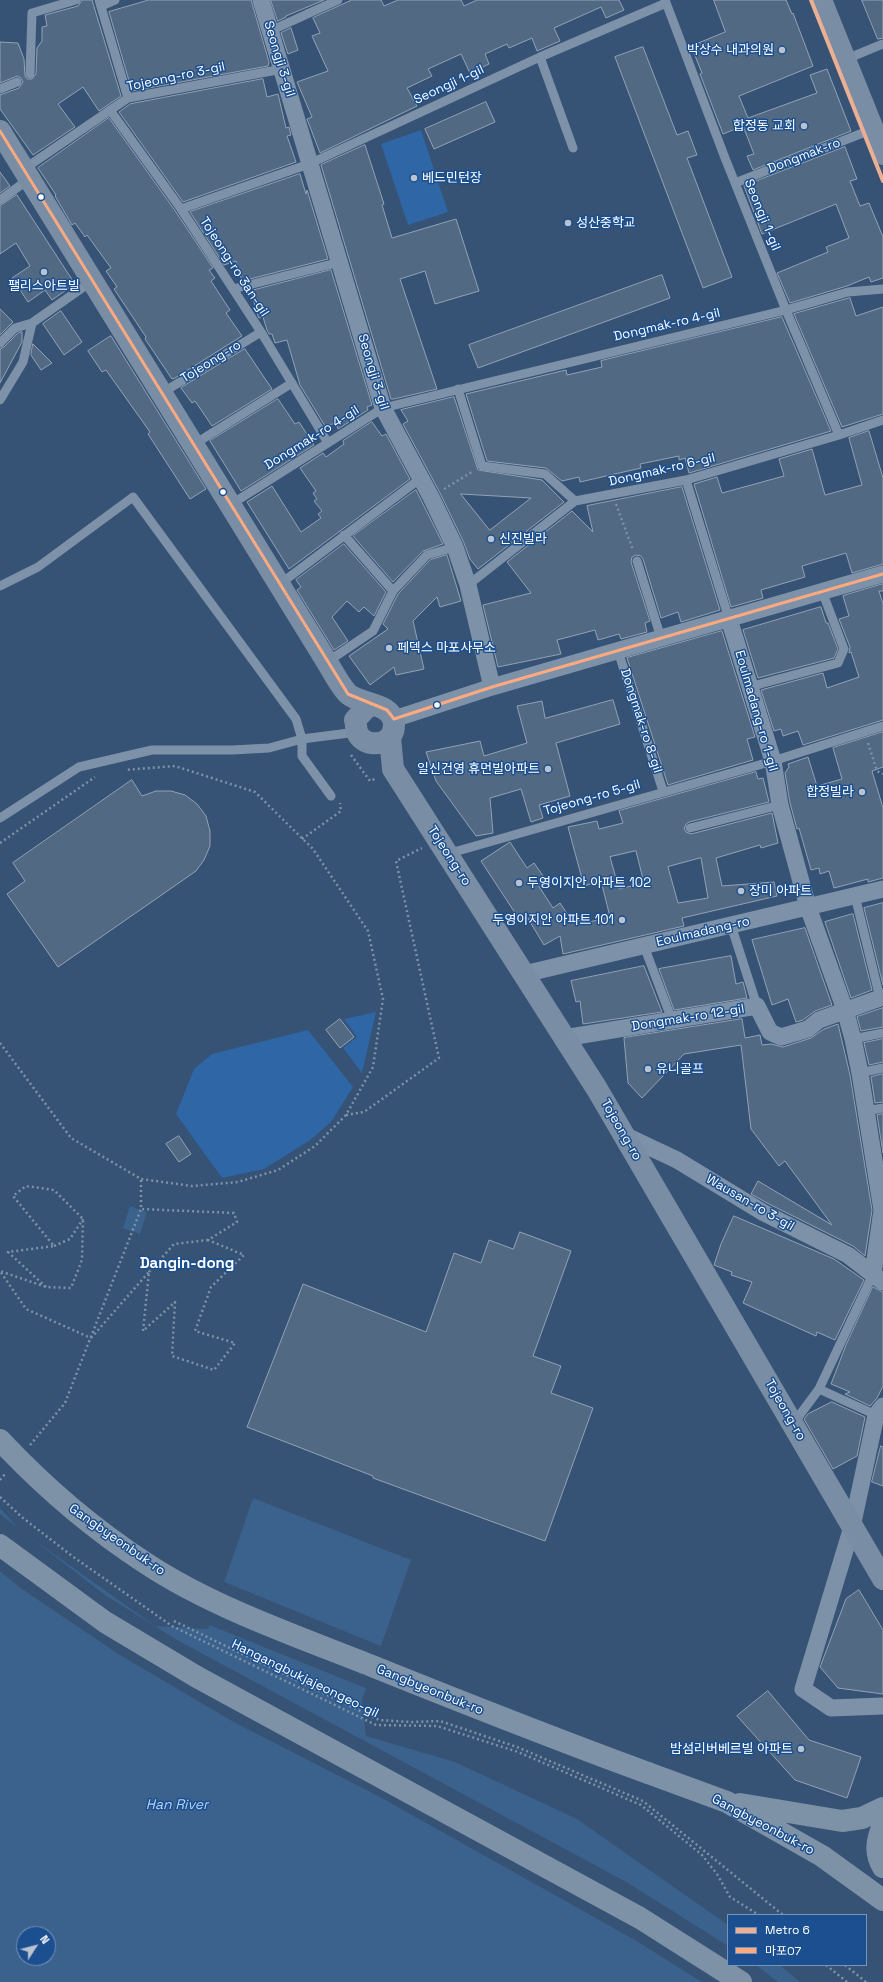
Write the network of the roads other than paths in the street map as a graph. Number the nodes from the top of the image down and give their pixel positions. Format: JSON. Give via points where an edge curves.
{"nodes":[{"id":1,"x":76,"y":0,"type":"edge"},
{"id":2,"x":115,"y":0,"type":"edge"},
{"id":3,"x":261,"y":0,"type":"edge"},
{"id":4,"x":338,"y":0,"type":"edge"},
{"id":5,"x":821,"y":0,"type":"edge"},
{"id":6,"x":666,"y":1,"type":"edge"},
{"id":7,"x":100,"y":3,"type":"edge"},
{"id":8,"x":270,"y":31,"type":"junction"},
{"id":9,"x":883,"y":44,"type":"edge"},
{"id":10,"x":540,"y":57,"type":"junction"},
{"id":11,"x":844,"y":60,"type":"junction"},
{"id":12,"x":282,"y":69,"type":"junction"},
{"id":13,"x":30,"y":74,"type":"dead end"},
{"id":14,"x":17,"y":82,"type":"dead end"},
{"id":15,"x":0,"y":89,"type":"edge"},
{"id":16,"x":128,"y":98,"type":"junction"},
{"id":17,"x":110,"y":110,"type":"junction"},
{"id":18,"x":878,"y":126,"type":"edge"},
{"id":19,"x":0,"y":131,"type":"edge"},
{"id":20,"x":573,"y":148,"type":"dead end"},
{"id":21,"x":883,"y":154,"type":"edge"},
{"id":22,"x":309,"y":164,"type":"junction"},
{"id":23,"x":26,"y":174,"type":"junction"},
{"id":24,"x":735,"y":183,"type":"junction"},
{"id":25,"x":0,"y":200,"type":"edge"},
{"id":26,"x":181,"y":209,"type":"junction"},
{"id":27,"x":340,"y":262,"type":"junction"},
{"id":28,"x":92,"y":281,"type":"junction"},
{"id":29,"x":233,"y":289,"type":"junction"},
{"id":30,"x":883,"y":289,"type":"edge"},
{"id":31,"x":786,"y":310,"type":"junction"},
{"id":32,"x":32,"y":323,"type":"junction"},
{"id":33,"x":261,"y":332,"type":"junction"},
{"id":34,"x":0,"y":343,"type":"edge"},
{"id":35,"x":292,"y":383,"type":"junction"},
{"id":36,"x":458,"y":389,"type":"junction"},
{"id":37,"x":161,"y":393,"type":"junction"},
{"id":38,"x":0,"y":400,"type":"edge"},
{"id":39,"x":383,"y":408,"type":"junction"},
{"id":40,"x":883,"y":420,"type":"edge"},
{"id":41,"x":839,"y":436,"type":"junction"},
{"id":42,"x":328,"y":443,"type":"junction"},
{"id":43,"x":193,"y":445,"type":"junction"},
{"id":44,"x":420,"y":478,"type":"junction"},
{"id":45,"x":686,"y":480,"type":"junction"},
{"id":46,"x":576,"y":501,"type":"junction"},
{"id":47,"x":230,"y":505,"type":"junction"},
{"id":48,"x":344,"y":535,"type":"junction"},
{"id":49,"x":455,"y":547,"type":"junction"},
{"id":50,"x":637,"y":561,"type":"road end"},
{"id":51,"x":881,"y":578,"type":"edge"},
{"id":52,"x":279,"y":585,"type":"junction"},
{"id":53,"x":468,"y":585,"type":"junction"},
{"id":54,"x":0,"y":586,"type":"edge"},
{"id":55,"x":393,"y":591,"type":"junction"},
{"id":56,"x":822,"y":591,"type":"junction"},
{"id":57,"x":729,"y":619,"type":"junction"},
{"id":58,"x":661,"y":638,"type":"junction"},
{"id":59,"x":618,"y":651,"type":"junction"},
{"id":60,"x":327,"y":662,"type":"junction"},
{"id":61,"x":492,"y":688,"type":"junction"},
{"id":62,"x":750,"y":688,"type":"junction"},
{"id":63,"x":348,"y":694,"type":"junction"},
{"id":64,"x":375,"y":705,"type":"junction"},
{"id":65,"x":883,"y":726,"type":"edge"},
{"id":66,"x":392,"y":728,"type":"junction"},
{"id":67,"x":358,"y":737,"type":"junction"},
{"id":68,"x":302,"y":739,"type":"junction"},
{"id":69,"x":773,"y":761,"type":"junction"},
{"id":70,"x":393,"y":769,"type":"junction"},
{"id":71,"x":663,"y":792,"type":"junction"},
{"id":72,"x":335,"y":797,"type":"road end"},
{"id":73,"x":780,"y":805,"type":"junction"},
{"id":74,"x":0,"y":818,"type":"edge"},
{"id":75,"x":690,"y":828,"type":"dead end"},
{"id":76,"x":443,"y":847,"type":"junction"},
{"id":77,"x":883,"y":890,"type":"edge"},
{"id":78,"x":856,"y":896,"type":"junction"},
{"id":79,"x":808,"y":907,"type":"junction"},
{"id":80,"x":731,"y":925,"type":"junction"},
{"id":81,"x":644,"y":946,"type":"junction"},
{"id":82,"x":524,"y":974,"type":"junction"},
{"id":83,"x":881,"y":998,"type":"edge"},
{"id":84,"x":757,"y":1006,"type":"junction"},
{"id":85,"x":845,"y":1010,"type":"junction"},
{"id":86,"x":672,"y":1020,"type":"junction"},
{"id":87,"x":883,"y":1033,"type":"edge"},
{"id":88,"x":564,"y":1038,"type":"junction"},
{"id":89,"x":853,"y":1039,"type":"junction"},
{"id":90,"x":883,"y":1068,"type":"edge"},
{"id":91,"x":860,"y":1073,"type":"junction"},
{"id":92,"x":883,"y":1108,"type":"edge"},
{"id":93,"x":866,"y":1111,"type":"junction"},
{"id":94,"x":624,"y":1136,"type":"junction"},
{"id":95,"x":878,"y":1154,"type":"edge"},
{"id":96,"x":881,"y":1189,"type":"edge"},
{"id":97,"x":880,"y":1244,"type":"edge"},
{"id":98,"x":878,"y":1278,"type":"edge"},
{"id":99,"x":819,"y":1388,"type":"junction"},
{"id":100,"x":879,"y":1411,"type":"edge"},
{"id":101,"x":793,"y":1424,"type":"junction"},
{"id":102,"x":0,"y":1440,"type":"edge"},
{"id":103,"x":852,"y":1527,"type":"junction"},
{"id":104,"x":0,"y":1545,"type":"edge"},
{"id":105,"x":878,"y":1562,"type":"edge"},
{"id":106,"x":883,"y":1579,"type":"edge"},
{"id":107,"x":883,"y":1706,"type":"edge"},
{"id":108,"x":727,"y":1802,"type":"junction"},
{"id":109,"x":883,"y":1808,"type":"edge"},
{"id":110,"x":883,"y":1825,"type":"edge"},
{"id":111,"x":883,"y":1867,"type":"edge"},
{"id":112,"x":883,"y":1900,"type":"edge"},
{"id":113,"x":741,"y":1982,"type":"edge"}],
"edges":[{"from":1,"to":13,"type":"lane","via":[[32,13]]},
{"from":2,"to":7,"type":"lane"},
{"from":3,"to":8,"type":"street","name":"Seongji 3-gil"},
{"from":4,"to":8,"type":"lane"},
{"from":5,"to":11,"type":"street"},
{"from":6,"to":10,"type":"lane","name":"Seongji 1-gil"},
{"from":6,"to":24,"type":"lane","name":"Seongji 1-gil"},
{"from":7,"to":16,"type":"lane"},
{"from":8,"to":12,"type":"street","name":"Seongji 3-gil"},
{"from":9,"to":11,"type":"lane"},
{"from":10,"to":20,"type":"lane"},
{"from":10,"to":22,"type":"lane","name":"Seongji 1-gil"},
{"from":11,"to":18,"type":"street"},
{"from":12,"to":16,"type":"lane","name":"Tojeong-ro 3-gil"},
{"from":12,"to":22,"type":"street","name":"Seongji 3-gil"},
{"from":14,"to":15,"type":"lane"},
{"from":16,"to":17,"type":"lane","name":"Tojeong-ro 3-gil"},
{"from":17,"to":23,"type":"lane","name":"Tojeong-ro 3-gil"},
{"from":17,"to":26,"type":"lane","name":"Tojeong-ro 3an-gil"},
{"from":18,"to":21,"type":"street"},
{"from":18,"to":24,"type":"lane","name":"Dongmak-ro"},
{"from":19,"to":23,"type":"street"},
{"from":22,"to":26,"type":"lane"},
{"from":22,"to":27,"type":"street","name":"Seongji 3-gil"},
{"from":23,"to":25,"type":"lane"},
{"from":23,"to":28,"type":"street"},
{"from":24,"to":31,"type":"lane","name":"Seongji 1-gil"},
{"from":26,"to":29,"type":"lane","name":"Tojeong-ro 3an-gil"},
{"from":27,"to":29,"type":"lane"},
{"from":27,"to":39,"type":"street","name":"Seongji 3-gil"},
{"from":28,"to":32,"type":"lane"},
{"from":28,"to":37,"type":"street"},
{"from":29,"to":33,"type":"lane","name":"Tojeong-ro 3an-gil"},
{"from":30,"to":31,"type":"lane","name":"Dongmak-ro 4-gil","via":[[848,292]]},
{"from":31,"to":36,"type":"lane","name":"Dongmak-ro 4-gil"},
{"from":31,"to":41,"type":"lane","name":"Seongji 1-gil"},
{"from":32,"to":34,"type":"lane","via":[[15,328]]},
{"from":32,"to":38,"type":"lane","via":[[23,362]]},
{"from":33,"to":35,"type":"lane","name":"Tojeong-ro 3an-gil"},
{"from":33,"to":37,"type":"lane","name":"Tojeong-ro"},
{"from":35,"to":42,"type":"lane","name":"Tojeong-ro 3an-gil"},
{"from":35,"to":43,"type":"lane"},
{"from":36,"to":39,"type":"lane","name":"Dongmak-ro 4-gil"},
{"from":36,"to":46,"type":"lane","via":[[482,466],[545,474]]},
{"from":37,"to":43,"type":"street"},
{"from":39,"to":42,"type":"lane","name":"Dongmak-ro 4-gil"},
{"from":39,"to":44,"type":"street","name":"Seongji 3-gil"},
{"from":40,"to":41,"type":"lane","name":"Dongmak-ro 6-gil"},
{"from":41,"to":45,"type":"lane","name":"Dongmak-ro 6-gil"},
{"from":42,"to":47,"type":"lane","name":"Dongmak-ro 4-gil"},
{"from":43,"to":47,"type":"street"},
{"from":44,"to":48,"type":"lane"},
{"from":44,"to":49,"type":"street","name":"Seongji 3-gil"},
{"from":45,"to":46,"type":"lane","name":"Dongmak-ro 6-gil"},
{"from":45,"to":57,"type":"lane"},
{"from":46,"to":53,"type":"lane","name":"Dongmak-ro 6-gil"},
{"from":47,"to":52,"type":"street"},
{"from":48,"to":52,"type":"lane"},
{"from":48,"to":55,"type":"lane"},
{"from":49,"to":53,"type":"street","name":"Seongji 3-gil"},
{"from":49,"to":55,"type":"lane","via":[[427,555]]},
{"from":50,"to":58,"type":"lane"},
{"from":51,"to":56,"type":"street","name":"Dongmak-ro 8-gil"},
{"from":52,"to":60,"type":"street"},
{"from":53,"to":61,"type":"street","name":"Seongji 3-gil"},
{"from":54,"to":68,"type":"lane","via":[[38,567],[134,497],[296,720]]},
{"from":55,"to":60,"type":"lane","via":[[373,631]]},
{"from":56,"to":57,"type":"street","name":"Dongmak-ro 8-gil"},
{"from":56,"to":62,"type":"lane","via":[[844,649],[838,663]]},
{"from":57,"to":58,"type":"street","name":"Dongmak-ro 8-gil"},
{"from":57,"to":62,"type":"street","name":"Eoulmadang-ro 1-gil"},
{"from":58,"to":59,"type":"street","name":"Dongmak-ro 8-gil"},
{"from":59,"to":61,"type":"street","name":"Dongmak-ro 8-gil"},
{"from":59,"to":71,"type":"lane","name":"Dongmak-ro 8-gil"},
{"from":60,"to":63,"type":"street"},
{"from":61,"to":66,"type":"street","name":"Dongmak-ro 8-gil"},
{"from":62,"to":69,"type":"street","name":"Eoulmadang-ro 1-gil"},
{"from":63,"to":64,"type":"street"},
{"from":63,"to":67,"type":"street"},
{"from":64,"to":66,"type":"street","via":[[386,710]]},
{"from":64,"to":67,"type":"street","via":[[367,707]]},
{"from":65,"to":69,"type":"lane","name":"Tojeong-ro 5-gil"},
{"from":66,"to":67,"type":"street","via":[[378,743]]},
{"from":66,"to":70,"type":"street","name":"Tojeong-ro"},
{"from":67,"to":68,"type":"lane"},
{"from":67,"to":70,"type":"street"},
{"from":68,"to":72,"type":"lane","via":[[302,756]]},
{"from":68,"to":74,"type":"lane","via":[[269,748],[152,750],[79,768]]},
{"from":69,"to":71,"type":"lane","name":"Tojeong-ro 5-gil"},
{"from":69,"to":73,"type":"street","name":"Eoulmadang-ro 1-gil"},
{"from":70,"to":76,"type":"street","name":"Tojeong-ro"},
{"from":71,"to":76,"type":"lane","name":"Tojeong-ro 5-gil"},
{"from":73,"to":75,"type":"lane"},
{"from":73,"to":79,"type":"street","name":"Eoulmadang-ro 1-gil"},
{"from":76,"to":82,"type":"street","name":"Tojeong-ro"},
{"from":77,"to":78,"type":"street","name":"Eoulmadang-ro"},
{"from":78,"to":79,"type":"street","name":"Eoulmadang-ro"},
{"from":78,"to":83,"type":"lane"},
{"from":79,"to":80,"type":"street","name":"Eoulmadang-ro"},
{"from":79,"to":85,"type":"street","name":"Eoulmadang-ro 1-gil"},
{"from":80,"to":81,"type":"street","name":"Eoulmadang-ro"},
{"from":80,"to":84,"type":"lane"},
{"from":81,"to":82,"type":"street","name":"Eoulmadang-ro"},
{"from":81,"to":86,"type":"lane"},
{"from":82,"to":88,"type":"street","name":"Tojeong-ro"},
{"from":83,"to":85,"type":"street","name":"Dongmak-ro 12-gil"},
{"from":84,"to":85,"type":"street","name":"Dongmak-ro 12-gil","via":[[770,1032],[781,1037],[808,1029],[819,1020]]},
{"from":84,"to":86,"type":"street","name":"Dongmak-ro 12-gil"},
{"from":85,"to":89,"type":"street","name":"Eoulmadang-ro 1-gil"},
{"from":86,"to":88,"type":"street","name":"Dongmak-ro 12-gil"},
{"from":87,"to":89,"type":"lane"},
{"from":88,"to":94,"type":"street","name":"Tojeong-ro"},
{"from":89,"to":91,"type":"street","name":"Eoulmadang-ro 1-gil"},
{"from":90,"to":91,"type":"lane"},
{"from":91,"to":93,"type":"street","name":"Eoulmadang-ro 1-gil"},
{"from":92,"to":93,"type":"lane"},
{"from":93,"to":95,"type":"street","name":"Eoulmadang-ro 1-gil"},
{"from":94,"to":98,"type":"street","name":"Wausan-ro 3-gil","via":[[677,1160],[764,1213],[848,1255]]},
{"from":94,"to":101,"type":"street","name":"Tojeong-ro"},
{"from":95,"to":96,"type":"street","name":"Eoulmadang-ro 1-gil"},
{"from":96,"to":97,"type":"street","name":"Eoulmadang-ro 1-gil"},
{"from":97,"to":98,"type":"street","name":"Eoulmadang-ro 1-gil"},
{"from":98,"to":99,"type":"lane"},
{"from":99,"to":100,"type":"lane"},
{"from":99,"to":101,"type":"lane"},
{"from":100,"to":103,"type":"street"},
{"from":101,"to":103,"type":"street","name":"Tojeong-ro"},
{"from":102,"to":108,"type":"highway","name":"Gangbyeonbuk-ro","bridge":true,"via":[[25,1467],[105,1534],[148,1565],[197,1592],[249,1616],[513,1723]]},
{"from":103,"to":105,"type":"street","name":"Tojeong-ro"},
{"from":103,"to":107,"type":"street","via":[[803,1689],[831,1708]]},
{"from":104,"to":113,"type":"highway","via":[[105,1622],[197,1677],[640,1918]]},
{"from":105,"to":106,"type":"street","name":"Tojeong-ro"},
{"from":108,"to":109,"type":"highway","via":[[842,1821],[862,1818]]},
{"from":108,"to":112,"type":"highway","name":"Gangbyeonbuk-ro","via":[[822,1856]]},
{"from":110,"to":111,"type":"highway","via":[[876,1843],[878,1860]]}]}
